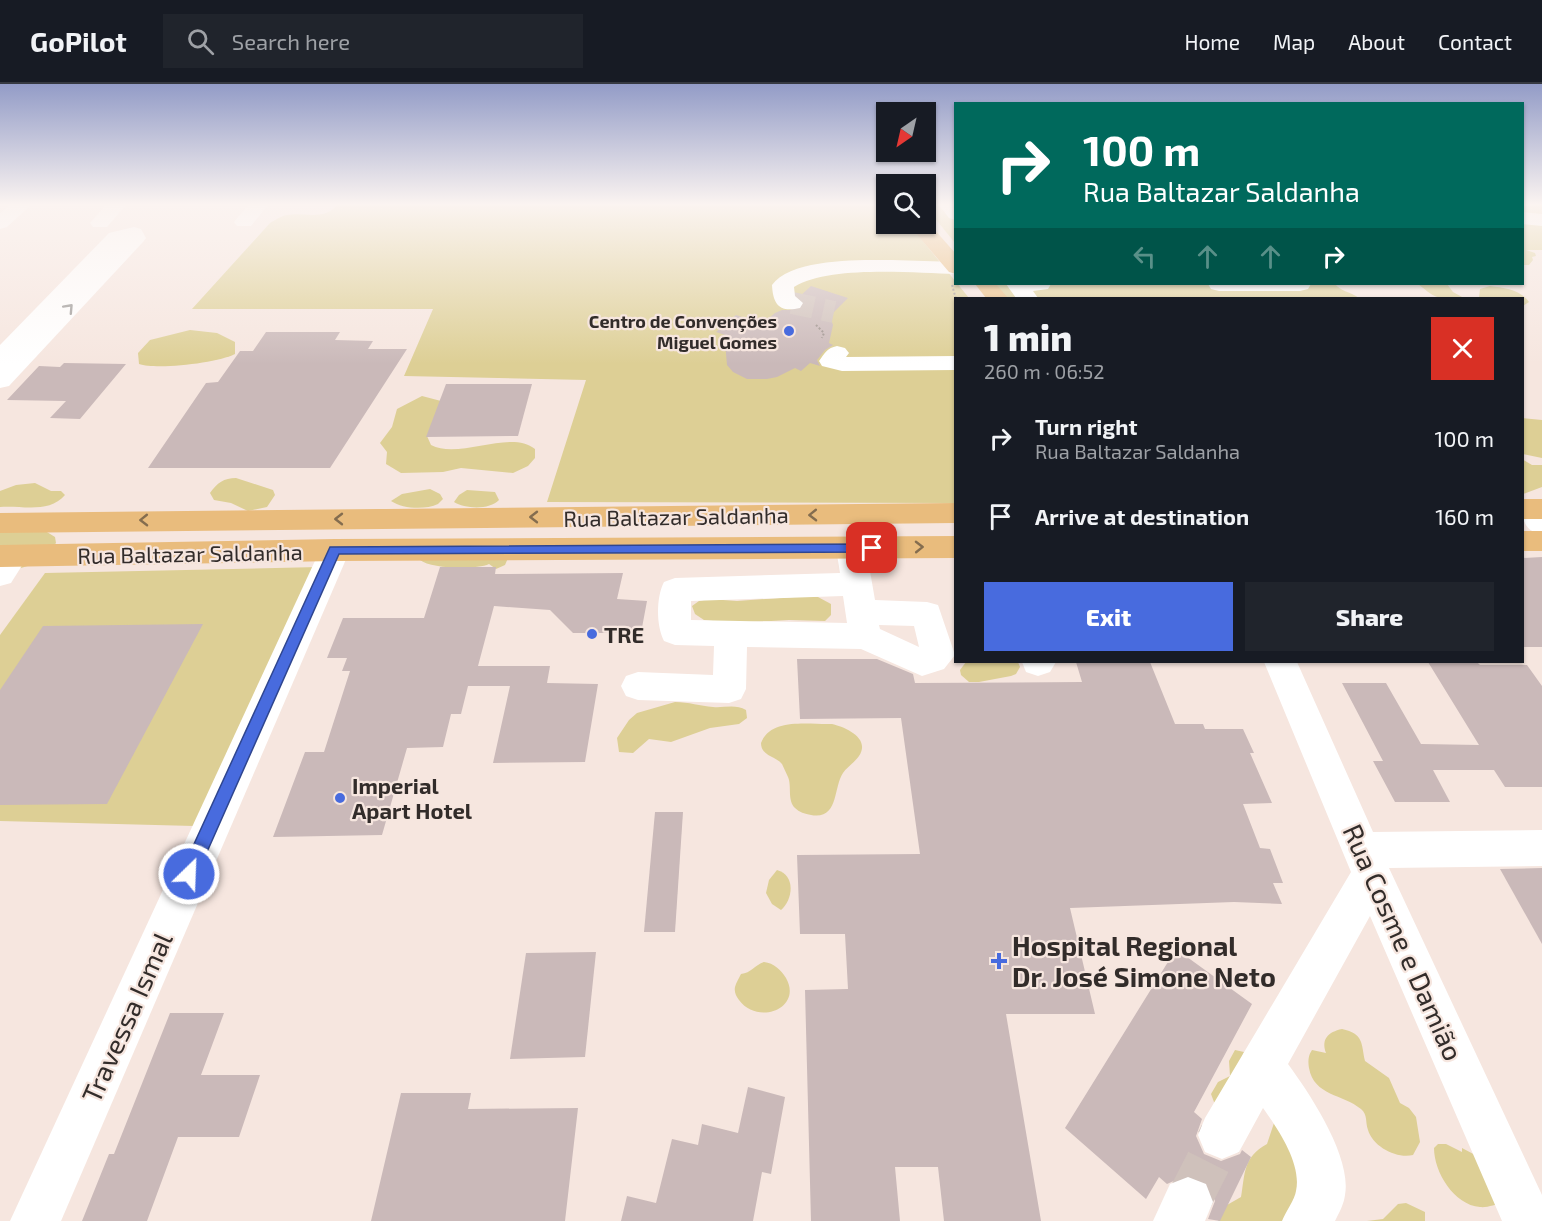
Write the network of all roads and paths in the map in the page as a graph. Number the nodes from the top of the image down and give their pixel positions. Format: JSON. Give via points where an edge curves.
{"nodes":[{"id":1,"x":98,"y":258,"type":"edge"},
{"id":2,"x":115,"y":258,"type":"edge"},
{"id":3,"x":954,"y":268,"type":"edge"},
{"id":4,"x":986,"y":285,"type":"edge"},
{"id":5,"x":996,"y":297,"type":"edge"},
{"id":6,"x":792,"y":303,"type":"dead end"},
{"id":7,"x":31,"y":338,"type":"junction"},
{"id":8,"x":837,"y":353,"type":"dead end"},
{"id":9,"x":0,"y":359,"type":"edge"},
{"id":10,"x":954,"y":363,"type":"edge"},
{"id":11,"x":0,"y":381,"type":"edge"},
{"id":12,"x":954,"y":513,"type":"edge"},
{"id":13,"x":735,"y":515,"type":"junction"},
{"id":14,"x":206,"y":520,"type":"junction"},
{"id":15,"x":0,"y":523,"type":"edge"},
{"id":16,"x":1524,"y":541,"type":"edge"},
{"id":17,"x":1542,"y":541,"type":"edge"},
{"id":18,"x":954,"y":547,"type":"edge"},
{"id":19,"x":851,"y":548,"type":"junction"},
{"id":20,"x":732,"y":549,"type":"junction"},
{"id":21,"x":334,"y":550,"type":"junction"},
{"id":22,"x":180,"y":554,"type":"junction"},
{"id":23,"x":4,"y":562,"type":"edge"},
{"id":24,"x":860,"y":611,"type":"junction"},
{"id":25,"x":731,"y":634,"type":"junction"},
{"id":26,"x":1281,"y":663,"type":"edge"},
{"id":27,"x":638,"y":686,"type":"dead end"},
{"id":28,"x":1542,"y":848,"type":"edge"},
{"id":29,"x":1367,"y":862,"type":"junction"},
{"id":30,"x":1262,"y":1067,"type":"junction"},
{"id":31,"x":1222,"y":1135,"type":"tunnel mouth"},
{"id":32,"x":35,"y":1221,"type":"edge"},
{"id":33,"x":1307,"y":1221,"type":"edge"},
{"id":34,"x":1528,"y":1221,"type":"edge"}],
"edges":[{"from":1,"to":7,"type":"street","one_way":true},
{"from":7,"to":2,"type":"street","one_way":true},
{"from":3,"to":6,"type":"street","via":[[808,272],[783,285],[784,300]]},
{"from":4,"to":5,"type":"main road"},
{"from":7,"to":9,"type":"street"},
{"from":7,"to":11,"type":"street"},
{"from":8,"to":10,"type":"street","via":[[831,361],[842,364]]},
{"from":12,"to":13,"type":"main road","name":"Rua Baltazar Saldanha","one_way":true},
{"from":13,"to":14,"type":"main road","name":"Rua Baltazar Saldanha","one_way":true},
{"from":13,"to":20,"type":"main road"},
{"from":14,"to":15,"type":"main road","name":"Rua Baltazar Saldanha","one_way":true},
{"from":14,"to":22,"type":"main road"},
{"from":16,"to":17,"type":"main road"},
{"from":19,"to":18,"type":"main road","name":"Rua Baltazar Saldanha","one_way":true},
{"from":19,"to":20,"type":"main road","name":"Rua Baltazar Saldanha"},
{"from":19,"to":24,"type":"street"},
{"from":20,"to":21,"type":"main road","name":"Rua Baltazar Saldanha"},
{"from":21,"to":22,"type":"main road","name":"Rua Baltazar Saldanha"},
{"from":21,"to":32,"type":"street","name":"Travessa Ismal"},
{"from":22,"to":23,"type":"main road","name":"Rua Baltazar Saldanha"},
{"from":24,"to":25,"type":"street"},
{"from":24,"to":25,"type":"street","via":[[675,590],[675,632]]},
{"from":25,"to":27,"type":"street","via":[[729,688]]},
{"from":26,"to":29,"type":"street","name":"Rua Cosme e Damião"},
{"from":28,"to":29,"type":"street"},
{"from":29,"to":30,"type":"street"},
{"from":29,"to":34,"type":"street","name":"Rua Cosme e Damião"},
{"from":30,"to":31,"type":"street"},
{"from":30,"to":33,"type":"street","via":[[1299,1118],[1315,1157],[1321,1194]]}]}
